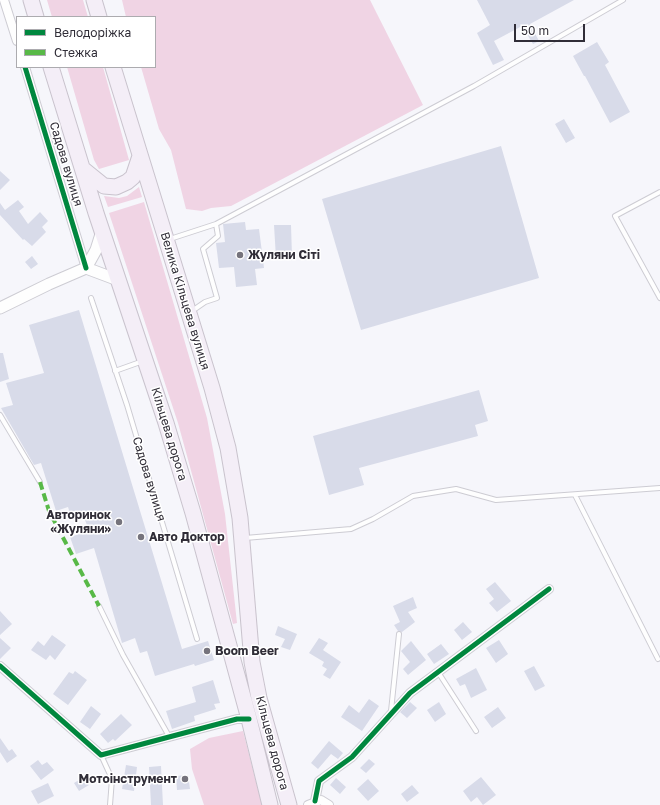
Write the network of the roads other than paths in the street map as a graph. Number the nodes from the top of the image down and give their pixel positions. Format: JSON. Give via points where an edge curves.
{"nodes":[{"id":1,"x":4,"y":0,"type":"edge"},
{"id":2,"x":31,"y":0,"type":"edge"},
{"id":3,"x":94,"y":0,"type":"edge"},
{"id":4,"x":623,"y":0,"type":"edge"},
{"id":5,"x":36,"y":16,"type":"edge"},
{"id":6,"x":99,"y":16,"type":"edge"},
{"id":7,"x":16,"y":38,"type":"edge"},
{"id":8,"x":25,"y":68,"type":"edge"},
{"id":9,"x":51,"y":68,"type":"edge"},
{"id":10,"x":113,"y":68,"type":"edge"},
{"id":11,"x":140,"y":156,"type":"junction"},
{"id":12,"x":82,"y":168,"type":"junction"},
{"id":13,"x":660,"y":192,"type":"edge"},
{"id":14,"x":216,"y":224,"type":"junction"},
{"id":15,"x":102,"y":231,"type":"junction"},
{"id":16,"x":166,"y":240,"type":"junction"},
{"id":17,"x":86,"y":268,"type":"junction"},
{"id":18,"x":118,"y":280,"type":"junction"},
{"id":19,"x":91,"y":298,"type":"dead end"},
{"id":20,"x":660,"y":298,"type":"edge"},
{"id":21,"x":0,"y":308,"type":"edge"},
{"id":22,"x":188,"y":313,"type":"junction"},
{"id":23,"x":146,"y":360,"type":"junction"},
{"id":24,"x":115,"y":371,"type":"junction"},
{"id":25,"x":0,"y":415,"type":"edge"},
{"id":26,"x":40,"y":482,"type":"dead end"},
{"id":27,"x":660,"y":488,"type":"edge"},
{"id":28,"x":575,"y":495,"type":"junction"},
{"id":29,"x":242,"y":538,"type":"junction"},
{"id":30,"x":549,"y":589,"type":"dead end"},
{"id":31,"x":99,"y":606,"type":"dead end"},
{"id":32,"x":399,"y":634,"type":"dead end"},
{"id":33,"x":197,"y":640,"type":"dead end"},
{"id":34,"x":658,"y":659,"type":"dead end"},
{"id":35,"x":0,"y":666,"type":"edge"},
{"id":36,"x":438,"y":671,"type":"junction"},
{"id":37,"x":391,"y":713,"type":"junction"},
{"id":38,"x":249,"y":719,"type":"junction"},
{"id":39,"x":476,"y":731,"type":"dead end"},
{"id":40,"x":170,"y":738,"type":"junction"},
{"id":41,"x":101,"y":755,"type":"junction"},
{"id":42,"x":312,"y":803,"type":"edge"},
{"id":43,"x":110,"y":805,"type":"edge"},
{"id":44,"x":270,"y":805,"type":"edge"},
{"id":45,"x":289,"y":805,"type":"edge"},
{"id":46,"x":329,"y":805,"type":"edge"}],
"edges":[{"from":1,"to":7,"type":"street"},
{"from":2,"to":5,"type":"highway"},
{"from":3,"to":6,"type":"highway"},
{"from":4,"to":14,"type":"lane","via":[[474,86]]},
{"from":8,"to":17,"type":"street","name":"Садова вулиця"},
{"from":9,"to":12,"type":"highway","name":"Кільцева дорога"},
{"from":10,"to":11,"type":"highway","name":"Велика Кільцева вулиця"},
{"from":11,"to":12,"type":"highway","via":[[133,176],[127,182],[116,186],[104,186]]},
{"from":11,"to":16,"type":"highway","name":"Велика Кільцева вулиця"},
{"from":12,"to":15,"type":"highway","name":"Кільцева дорога"},
{"from":13,"to":20,"type":"lane","via":[[615,216]]},
{"from":14,"to":16,"type":"lane"},
{"from":14,"to":22,"type":"lane","via":[[218,236],[203,249],[217,298]]},
{"from":15,"to":17,"type":"street","via":[[96,250]]},
{"from":15,"to":18,"type":"highway","name":"Кільцева дорога"},
{"from":16,"to":22,"type":"highway","name":"Велика Кільцева вулиця"},
{"from":17,"to":18,"type":"street"},
{"from":17,"to":21,"type":"street"},
{"from":18,"to":23,"type":"highway","name":"Кільцева дорога"},
{"from":19,"to":24,"type":"lane","name":"Садова вулиця"},
{"from":22,"to":29,"type":"highway","name":"Велика Кільцева вулиця","via":[[228,448]]},
{"from":23,"to":24,"type":"lane"},
{"from":23,"to":38,"type":"highway","name":"Кільцева дорога","via":[[193,513]]},
{"from":24,"to":33,"type":"lane","name":"Садова вулиця"},
{"from":25,"to":26,"type":"lane"},
{"from":27,"to":28,"type":"lane"},
{"from":28,"to":29,"type":"lane","via":[[496,500],[456,489],[413,496],[351,529]]},
{"from":28,"to":34,"type":"lane"},
{"from":29,"to":45,"type":"highway","name":"Кільцева дорога","via":[[252,662],[259,698]]},
{"from":30,"to":36,"type":"street"},
{"from":31,"to":40,"type":"lane","via":[[123,655]]},
{"from":32,"to":37,"type":"lane"},
{"from":35,"to":41,"type":"street"},
{"from":36,"to":37,"type":"street","via":[[410,693]]},
{"from":36,"to":39,"type":"lane"},
{"from":37,"to":42,"type":"street","via":[[352,757],[319,781]]},
{"from":38,"to":40,"type":"street","via":[[237,719]]},
{"from":38,"to":44,"type":"highway","name":"Кільцева дорога"},
{"from":40,"to":41,"type":"street"},
{"from":41,"to":43,"type":"lane","via":[[112,779]]},
{"from":42,"to":46,"type":"street","via":[[321,800]]}]}
